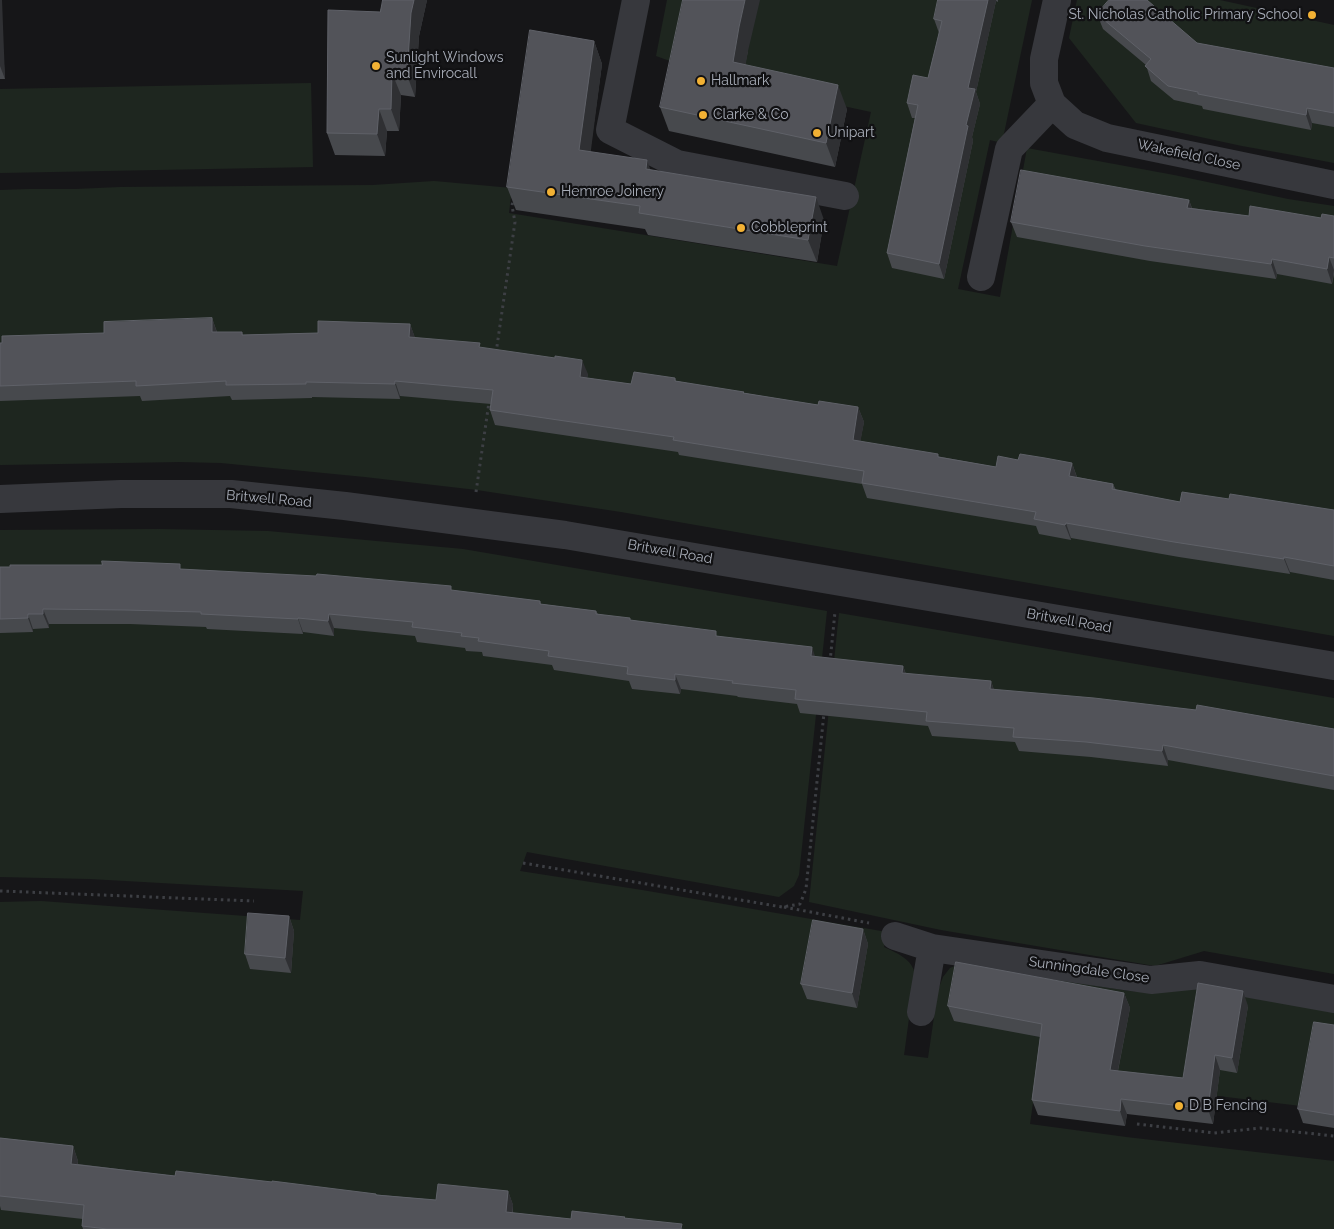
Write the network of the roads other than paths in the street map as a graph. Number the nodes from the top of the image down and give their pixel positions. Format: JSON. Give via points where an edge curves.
{"nodes":[{"id":1,"x":636,"y":0,"type":"edge"},
{"id":2,"x":1057,"y":0,"type":"edge"},
{"id":3,"x":1052,"y":104,"type":"junction"},
{"id":4,"x":1334,"y":185,"type":"edge"},
{"id":5,"x":845,"y":196,"type":"dead end"},
{"id":6,"x":981,"y":277,"type":"dead end"},
{"id":7,"x":0,"y":499,"type":"edge"},
{"id":8,"x":1334,"y":666,"type":"edge"},
{"id":9,"x":895,"y":936,"type":"road end"},
{"id":10,"x":932,"y":948,"type":"junction"},
{"id":11,"x":1334,"y":999,"type":"edge"},
{"id":12,"x":922,"y":1012,"type":"dead end"}],
"edges":[{"from":1,"to":5,"type":"street","via":[[610,130],[677,164]]},
{"from":2,"to":3,"type":"street","name":"Wakefield Close","via":[[1044,59],[1044,83]]},
{"from":3,"to":4,"type":"street","name":"Wakefield Close","via":[[1075,125],[1107,138]]},
{"from":3,"to":6,"type":"street","via":[[1009,149]]},
{"from":7,"to":8,"type":"street","name":"Britwell Road","via":[[231,494],[345,506],[565,535]]},
{"from":9,"to":10,"type":"street","name":"Sunningdale Close"},
{"from":10,"to":11,"type":"street","name":"Sunningdale Close","via":[[1150,980],[1200,975]]},
{"from":10,"to":12,"type":"street"}]}
